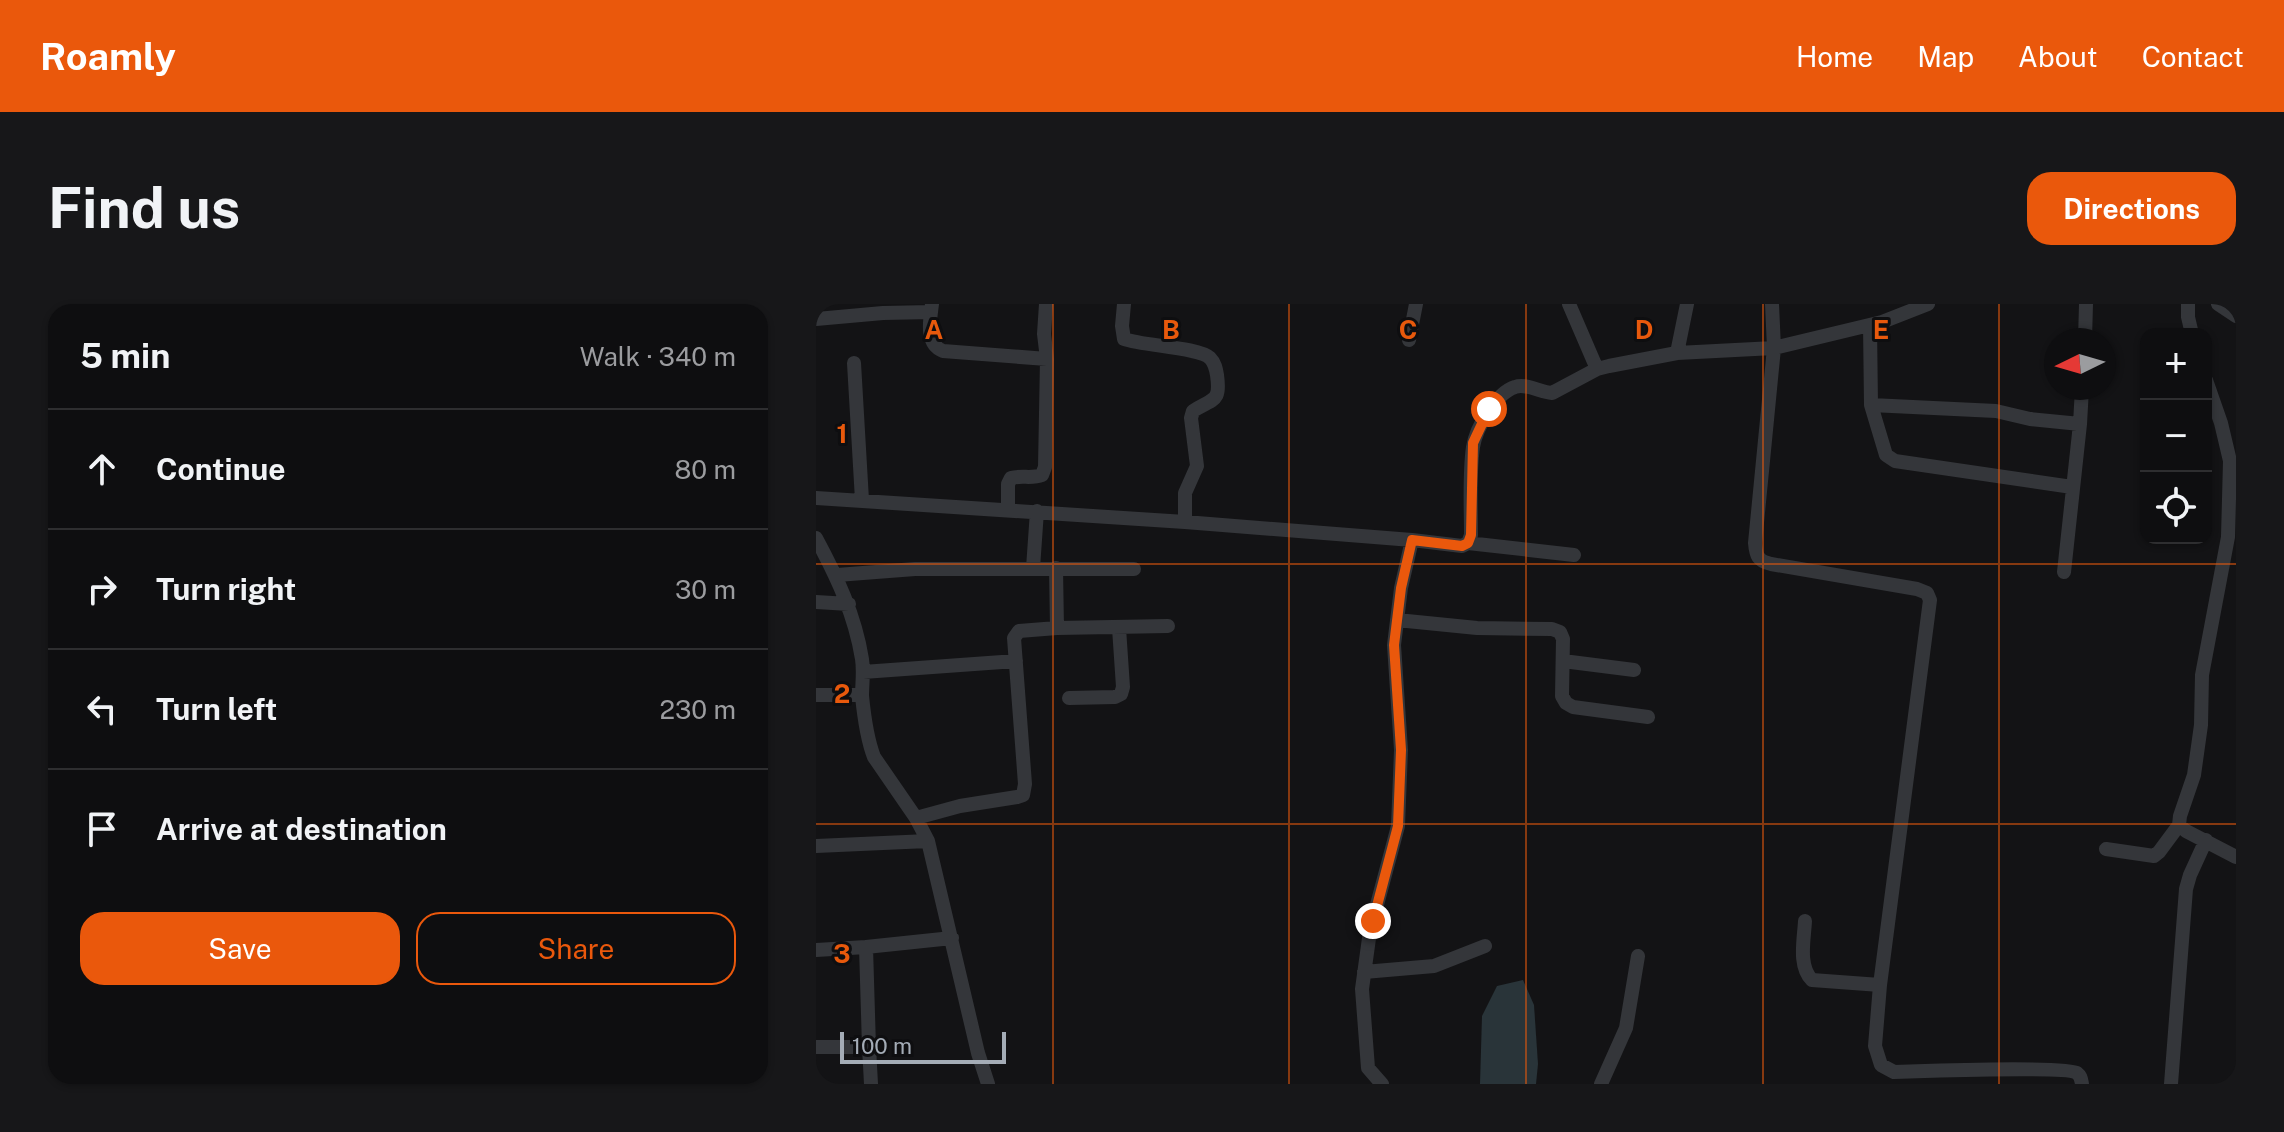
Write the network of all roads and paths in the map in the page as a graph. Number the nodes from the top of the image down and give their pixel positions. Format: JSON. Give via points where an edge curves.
{"nodes":[{"id":1,"x":1046,"y":304,"type":"edge"},
{"id":2,"x":1124,"y":304,"type":"edge"},
{"id":3,"x":1416,"y":304,"type":"edge"},
{"id":4,"x":1569,"y":304,"type":"edge"},
{"id":5,"x":1687,"y":304,"type":"edge"},
{"id":6,"x":1772,"y":304,"type":"edge"},
{"id":7,"x":1888,"y":304,"type":"edge"},
{"id":8,"x":1928,"y":304,"type":"edge"},
{"id":9,"x":2086,"y":304,"type":"edge"},
{"id":10,"x":2188,"y":304,"type":"edge"},
{"id":11,"x":2218,"y":304,"type":"edge"},
{"id":12,"x":932,"y":308,"type":"edge"},
{"id":13,"x":2236,"y":316,"type":"edge"},
{"id":14,"x":816,"y":319,"type":"edge"},
{"id":15,"x":1889,"y":320,"type":"junction"},
{"id":16,"x":1870,"y":325,"type":"junction"},
{"id":17,"x":2085,"y":328,"type":"edge"},
{"id":18,"x":2191,"y":328,"type":"edge"},
{"id":19,"x":1409,"y":340,"type":"dead end"},
{"id":20,"x":1774,"y":348,"type":"junction"},
{"id":21,"x":1677,"y":353,"type":"junction"},
{"id":22,"x":1047,"y":359,"type":"junction"},
{"id":23,"x":854,"y":363,"type":"dead end"},
{"id":24,"x":1597,"y":369,"type":"junction"},
{"id":25,"x":2212,"y":397,"type":"edge"},
{"id":26,"x":2081,"y":400,"type":"edge"},
{"id":27,"x":1871,"y":405,"type":"junction"},
{"id":28,"x":2080,"y":424,"type":"junction"},
{"id":29,"x":2072,"y":487,"type":"junction"},
{"id":30,"x":816,"y":498,"type":"edge"},
{"id":31,"x":862,"y":500,"type":"junction"},
{"id":32,"x":1008,"y":509,"type":"junction"},
{"id":33,"x":1037,"y":511,"type":"junction"},
{"id":34,"x":1185,"y":522,"type":"junction"},
{"id":35,"x":816,"y":538,"type":"edge"},
{"id":36,"x":1412,"y":540,"type":"junction"},
{"id":37,"x":1468,"y":543,"type":"junction"},
{"id":38,"x":1574,"y":555,"type":"dead end"},
{"id":39,"x":1033,"y":568,"type":"junction"},
{"id":40,"x":1056,"y":568,"type":"junction"},
{"id":41,"x":1134,"y":569,"type":"dead end"},
{"id":42,"x":2064,"y":572,"type":"dead end"},
{"id":43,"x":837,"y":575,"type":"junction"},
{"id":44,"x":816,"y":602,"type":"edge"},
{"id":45,"x":849,"y":604,"type":"junction"},
{"id":46,"x":1397,"y":620,"type":"junction"},
{"id":47,"x":1168,"y":626,"type":"dead end"},
{"id":48,"x":1057,"y":628,"type":"junction"},
{"id":49,"x":1119,"y":628,"type":"junction"},
{"id":50,"x":1016,"y":661,"type":"junction"},
{"id":51,"x":1563,"y":661,"type":"junction"},
{"id":52,"x":1634,"y":670,"type":"dead end"},
{"id":53,"x":863,"y":672,"type":"junction"},
{"id":54,"x":816,"y":695,"type":"edge"},
{"id":55,"x":862,"y":695,"type":"junction"},
{"id":56,"x":1069,"y":698,"type":"dead end"},
{"id":57,"x":1648,"y":717,"type":"dead end"},
{"id":58,"x":916,"y":818,"type":"junction"},
{"id":59,"x":2179,"y":825,"type":"junction"},
{"id":60,"x":2206,"y":840,"type":"junction"},
{"id":61,"x":928,"y":841,"type":"junction"},
{"id":62,"x":816,"y":846,"type":"edge"},
{"id":63,"x":2106,"y":849,"type":"dead end"},
{"id":64,"x":2236,"y":857,"type":"edge"},
{"id":65,"x":1805,"y":921,"type":"dead end"},
{"id":66,"x":952,"y":938,"type":"junction"},
{"id":67,"x":1485,"y":946,"type":"dead end"},
{"id":68,"x":866,"y":947,"type":"junction"},
{"id":69,"x":816,"y":950,"type":"edge"},
{"id":70,"x":1638,"y":956,"type":"dead end"},
{"id":71,"x":1364,"y":972,"type":"junction"},
{"id":72,"x":1880,"y":985,"type":"junction"},
{"id":73,"x":816,"y":1047,"type":"edge"},
{"id":74,"x":869,"y":1047,"type":"junction"},
{"id":75,"x":1894,"y":1078,"type":"edge"},
{"id":76,"x":871,"y":1084,"type":"edge"},
{"id":77,"x":988,"y":1084,"type":"edge"},
{"id":78,"x":1382,"y":1084,"type":"edge"},
{"id":79,"x":1601,"y":1084,"type":"edge"},
{"id":80,"x":2082,"y":1084,"type":"edge"},
{"id":81,"x":2171,"y":1084,"type":"edge"}],
"edges":[{"from":1,"to":22,"type":"street"},
{"from":2,"to":34,"type":"street","via":[[1124,339],[1200,353],[1215,367],[1218,397],[1193,411],[1191,418],[1197,466],[1185,493]]},
{"from":3,"to":19,"type":"street"},
{"from":4,"to":24,"type":"street"},
{"from":5,"to":21,"type":"street"},
{"from":6,"to":20,"type":"street"},
{"from":7,"to":15,"type":"street"},
{"from":8,"to":15,"type":"street"},
{"from":9,"to":17,"type":"street"},
{"from":10,"to":18,"type":"street"},
{"from":11,"to":13,"type":"street"},
{"from":12,"to":14,"type":"street"},
{"from":12,"to":22,"type":"street","via":[[930,332],[936,349]]},
{"from":15,"to":16,"type":"street"},
{"from":16,"to":20,"type":"street"},
{"from":16,"to":27,"type":"street"},
{"from":20,"to":21,"type":"street"},
{"from":20,"to":72,"type":"street","via":[[1756,555],[1771,564],[1917,589],[1930,600]]},
{"from":21,"to":24,"type":"street"},
{"from":22,"to":32,"type":"street","via":[[1045,467],[1035,478],[1011,478]]},
{"from":23,"to":31,"type":"street"},
{"from":24,"to":37,"type":"street","via":[[1552,393],[1512,388],[1489,409],[1473,443]]},
{"from":25,"to":59,"type":"street","via":[[2230,461],[2228,537],[2202,675],[2194,775]]},
{"from":26,"to":28,"type":"street"},
{"from":27,"to":28,"type":"street","via":[[1996,411]]},
{"from":27,"to":29,"type":"street","via":[[1886,455],[1895,461]]},
{"from":28,"to":29,"type":"street"},
{"from":29,"to":42,"type":"street"},
{"from":30,"to":31,"type":"street"},
{"from":31,"to":32,"type":"street"},
{"from":32,"to":33,"type":"street"},
{"from":33,"to":34,"type":"street"},
{"from":33,"to":39,"type":"street"},
{"from":34,"to":36,"type":"street"},
{"from":35,"to":43,"type":"street"},
{"from":36,"to":37,"type":"street"},
{"from":36,"to":46,"type":"street"},
{"from":37,"to":38,"type":"street"},
{"from":39,"to":40,"type":"street"},
{"from":39,"to":43,"type":"street"},
{"from":40,"to":41,"type":"street"},
{"from":40,"to":48,"type":"street"},
{"from":43,"to":45,"type":"street"},
{"from":44,"to":45,"type":"street"},
{"from":45,"to":53,"type":"street"},
{"from":46,"to":51,"type":"street","via":[[1552,629],[1563,639]]},
{"from":46,"to":71,"type":"street","via":[[1398,826]]},
{"from":47,"to":49,"type":"street"},
{"from":48,"to":49,"type":"street"},
{"from":48,"to":50,"type":"street","via":[[1019,631],[1014,638]]},
{"from":49,"to":56,"type":"street","via":[[1121,694]]},
{"from":50,"to":53,"type":"street"},
{"from":50,"to":58,"type":"street","via":[[1023,795]]},
{"from":51,"to":52,"type":"street"},
{"from":51,"to":57,"type":"street","via":[[1566,703]]},
{"from":53,"to":55,"type":"street"},
{"from":54,"to":55,"type":"street"},
{"from":55,"to":58,"type":"street","via":[[874,757]]},
{"from":58,"to":61,"type":"street"},
{"from":59,"to":60,"type":"street"},
{"from":59,"to":63,"type":"street","via":[[2154,856]]},
{"from":60,"to":64,"type":"street"},
{"from":60,"to":81,"type":"street","via":[[2186,889]]},
{"from":61,"to":62,"type":"street"},
{"from":61,"to":66,"type":"street"},
{"from":65,"to":72,"type":"street","via":[[1803,965],[1812,980]]},
{"from":66,"to":68,"type":"street"},
{"from":66,"to":77,"type":"street"},
{"from":67,"to":71,"type":"street","via":[[1426,968]]},
{"from":68,"to":69,"type":"street"},
{"from":68,"to":74,"type":"street"},
{"from":70,"to":79,"type":"street","via":[[1626,1028]]},
{"from":71,"to":78,"type":"street","via":[[1368,1068]]},
{"from":72,"to":75,"type":"street","via":[[1875,1046],[1881,1065]]},
{"from":73,"to":74,"type":"street"},
{"from":74,"to":76,"type":"street"},
{"from":75,"to":80,"type":"street","via":[[2047,1069],[2075,1071]]}]}
